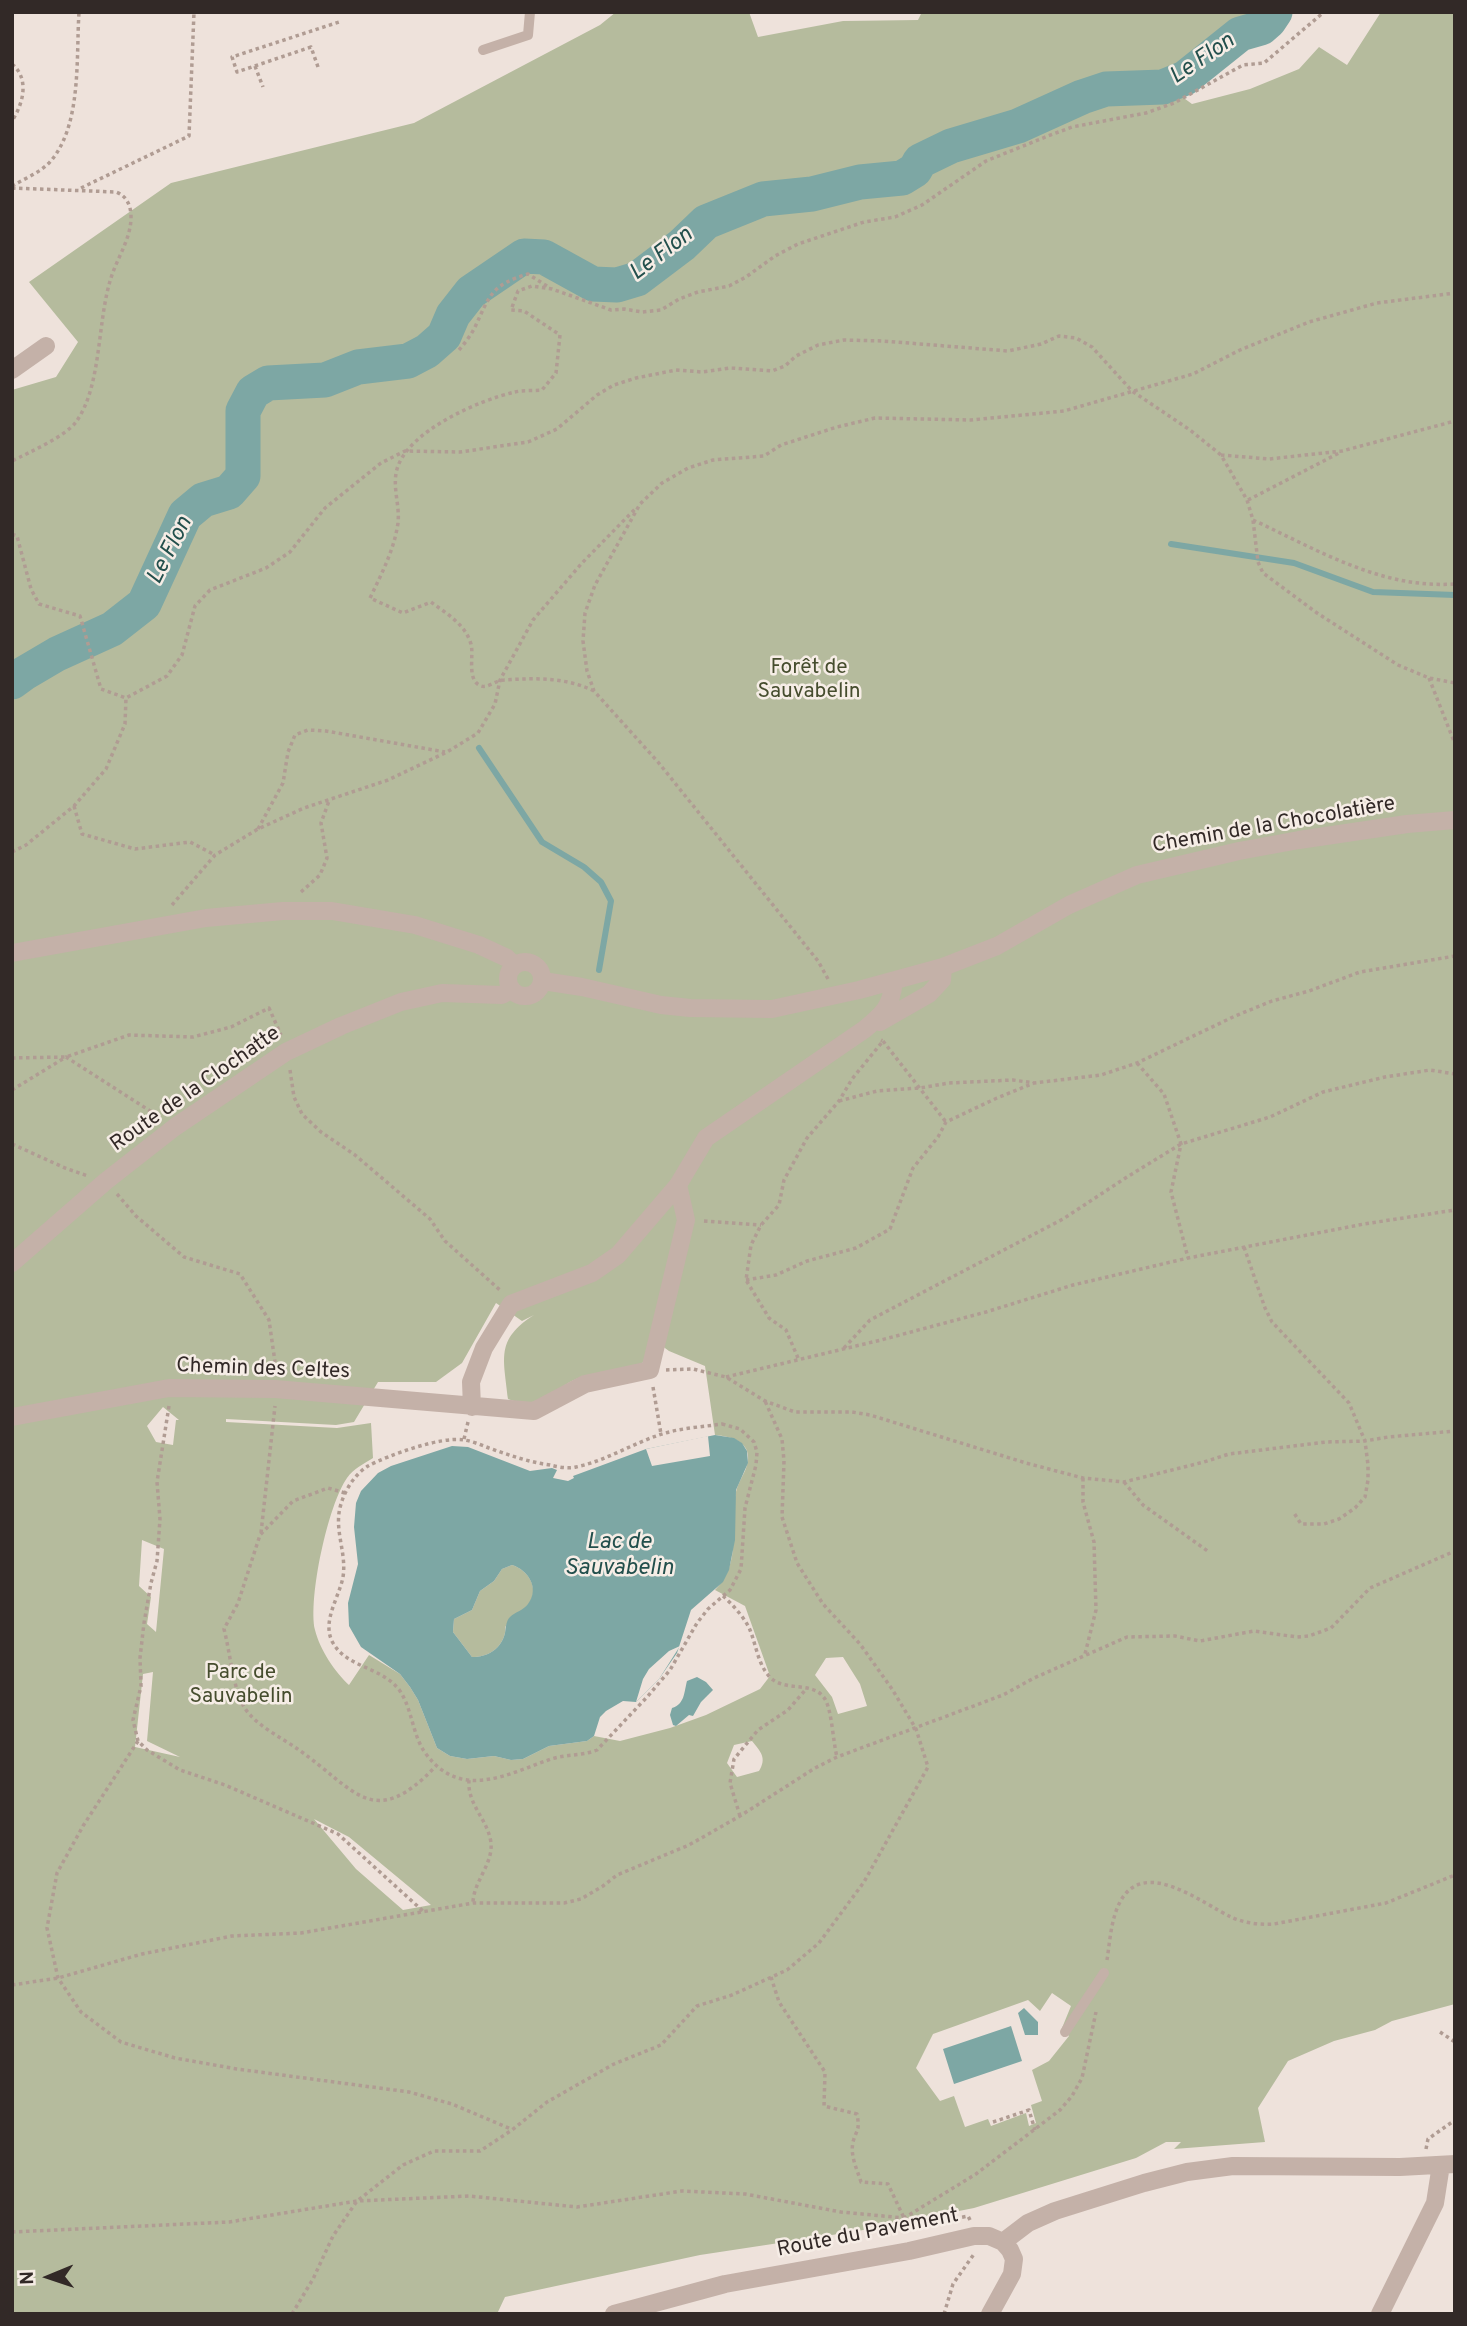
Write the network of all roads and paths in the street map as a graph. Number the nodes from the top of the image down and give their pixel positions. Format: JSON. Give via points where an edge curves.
{"nodes":[{"id":1,"x":79,"y":12,"type":"edge"},
{"id":2,"x":194,"y":12,"type":"edge"},
{"id":3,"x":530,"y":12,"type":"edge"},
{"id":4,"x":1324,"y":12,"type":"edge"},
{"id":5,"x":339,"y":22,"type":"dead end"},
{"id":6,"x":483,"y":50,"type":"dead end"},
{"id":7,"x":12,"y":64,"type":"edge"},
{"id":8,"x":256,"y":66,"type":"junction"},
{"id":9,"x":318,"y":68,"type":"dead end"},
{"id":10,"x":263,"y":87,"type":"dead end"},
{"id":11,"x":12,"y":121,"type":"edge"},
{"id":12,"x":12,"y":187,"type":"edge"},
{"id":13,"x":79,"y":189,"type":"junction"},
{"id":14,"x":552,"y":289,"type":"junction"},
{"id":15,"x":1455,"y":293,"type":"edge"},
{"id":16,"x":46,"y":346,"type":"dead end"},
{"id":17,"x":459,"y":350,"type":"dead end"},
{"id":18,"x":12,"y":370,"type":"edge"},
{"id":19,"x":1132,"y":391,"type":"junction"},
{"id":20,"x":1455,"y":421,"type":"edge"},
{"id":21,"x":405,"y":451,"type":"junction"},
{"id":22,"x":1342,"y":451,"type":"junction"},
{"id":23,"x":1221,"y":454,"type":"junction"},
{"id":24,"x":12,"y":461,"type":"edge"},
{"id":25,"x":1247,"y":500,"type":"junction"},
{"id":26,"x":640,"y":503,"type":"junction"},
{"id":27,"x":1253,"y":520,"type":"junction"},
{"id":28,"x":12,"y":534,"type":"edge"},
{"id":29,"x":1455,"y":584,"type":"edge"},
{"id":30,"x":1429,"y":678,"type":"junction"},
{"id":31,"x":500,"y":680,"type":"junction"},
{"id":32,"x":1455,"y":683,"type":"edge"},
{"id":33,"x":594,"y":691,"type":"junction"},
{"id":34,"x":126,"y":698,"type":"junction"},
{"id":35,"x":1455,"y":744,"type":"edge"},
{"id":36,"x":447,"y":752,"type":"junction"},
{"id":37,"x":329,"y":801,"type":"junction"},
{"id":38,"x":74,"y":806,"type":"junction"},
{"id":39,"x":1455,"y":820,"type":"edge"},
{"id":40,"x":258,"y":829,"type":"junction"},
{"id":41,"x":12,"y":852,"type":"edge"},
{"id":42,"x":215,"y":855,"type":"junction"},
{"id":43,"x":298,"y":894,"type":"dead end"},
{"id":44,"x":164,"y":914,"type":"dead end"},
{"id":45,"x":12,"y":953,"type":"edge"},
{"id":46,"x":1455,"y":956,"type":"edge"},
{"id":47,"x":514,"y":965,"type":"junction"},
{"id":48,"x":943,"y":967,"type":"junction"},
{"id":49,"x":543,"y":981,"type":"junction"},
{"id":50,"x":894,"y":981,"type":"junction"},
{"id":51,"x":511,"y":990,"type":"junction"},
{"id":52,"x":834,"y":995,"type":"junction"},
{"id":53,"x":860,"y":1033,"type":"junction"},
{"id":54,"x":883,"y":1041,"type":"junction"},
{"id":55,"x":286,"y":1052,"type":"junction"},
{"id":56,"x":66,"y":1057,"type":"junction"},
{"id":57,"x":12,"y":1058,"type":"edge"},
{"id":58,"x":1137,"y":1063,"type":"junction"},
{"id":59,"x":1455,"y":1074,"type":"edge"},
{"id":60,"x":1034,"y":1083,"type":"junction"},
{"id":61,"x":920,"y":1088,"type":"junction"},
{"id":62,"x":12,"y":1090,"type":"edge"},
{"id":63,"x":839,"y":1101,"type":"junction"},
{"id":64,"x":946,"y":1122,"type":"junction"},
{"id":65,"x":175,"y":1127,"type":"junction"},
{"id":66,"x":12,"y":1144,"type":"edge"},
{"id":67,"x":1181,"y":1144,"type":"junction"},
{"id":68,"x":106,"y":1181,"type":"junction"},
{"id":69,"x":678,"y":1185,"type":"junction"},
{"id":70,"x":1455,"y":1210,"type":"edge"},
{"id":71,"x":686,"y":1220,"type":"junction"},
{"id":72,"x":761,"y":1225,"type":"junction"},
{"id":73,"x":1244,"y":1247,"type":"junction"},
{"id":74,"x":1188,"y":1258,"type":"junction"},
{"id":75,"x":12,"y":1263,"type":"edge"},
{"id":76,"x":746,"y":1280,"type":"junction"},
{"id":77,"x":511,"y":1304,"type":"junction"},
{"id":78,"x":843,"y":1349,"type":"junction"},
{"id":79,"x":798,"y":1358,"type":"junction"},
{"id":80,"x":275,"y":1363,"type":"dead end"},
{"id":81,"x":650,"y":1370,"type":"junction"},
{"id":82,"x":726,"y":1377,"type":"junction"},
{"id":83,"x":765,"y":1401,"type":"junction"},
{"id":84,"x":169,"y":1404,"type":"dead end"},
{"id":85,"x":275,"y":1406,"type":"dead end"},
{"id":86,"x":472,"y":1407,"type":"junction"},
{"id":87,"x":12,"y":1417,"type":"edge"},
{"id":88,"x":1455,"y":1431,"type":"edge"},
{"id":89,"x":661,"y":1434,"type":"junction"},
{"id":90,"x":1364,"y":1441,"type":"junction"},
{"id":91,"x":1083,"y":1478,"type":"junction"},
{"id":92,"x":1124,"y":1482,"type":"junction"},
{"id":93,"x":345,"y":1493,"type":"junction"},
{"id":94,"x":1294,"y":1513,"type":"dead end"},
{"id":95,"x":260,"y":1535,"type":"junction"},
{"id":96,"x":1209,"y":1552,"type":"dead end"},
{"id":97,"x":1454,"y":1552,"type":"edge"},
{"id":98,"x":723,"y":1596,"type":"junction"},
{"id":99,"x":1085,"y":1654,"type":"junction"},
{"id":100,"x":807,"y":1688,"type":"junction"},
{"id":101,"x":916,"y":1729,"type":"junction"},
{"id":102,"x":138,"y":1741,"type":"junction"},
{"id":103,"x":837,"y":1758,"type":"junction"},
{"id":104,"x":437,"y":1766,"type":"junction"},
{"id":105,"x":469,"y":1780,"type":"junction"},
{"id":106,"x":740,"y":1816,"type":"junction"},
{"id":107,"x":1455,"y":1875,"type":"edge"},
{"id":108,"x":473,"y":1903,"type":"junction"},
{"id":109,"x":425,"y":1913,"type":"junction"},
{"id":110,"x":1104,"y":1973,"type":"joint"},
{"id":111,"x":58,"y":1978,"type":"junction"},
{"id":112,"x":771,"y":1978,"type":"junction"},
{"id":113,"x":12,"y":1985,"type":"edge"},
{"id":114,"x":1096,"y":2012,"type":"dead end"},
{"id":115,"x":1065,"y":2032,"type":"dead end"},
{"id":116,"x":1440,"y":2032,"type":"dead end"},
{"id":117,"x":1455,"y":2042,"type":"edge"},
{"id":118,"x":1455,"y":2120,"type":"edge"},
{"id":119,"x":993,"y":2122,"type":"dead end"},
{"id":120,"x":512,"y":2130,"type":"junction"},
{"id":121,"x":1035,"y":2130,"type":"junction"},
{"id":122,"x":1426,"y":2149,"type":"dead end"},
{"id":123,"x":1448,"y":2165,"type":"edge"},
{"id":124,"x":357,"y":2200,"type":"junction"},
{"id":125,"x":904,"y":2218,"type":"junction"},
{"id":126,"x":971,"y":2222,"type":"dead end"},
{"id":127,"x":12,"y":2232,"type":"edge"},
{"id":128,"x":1003,"y":2242,"type":"junction"},
{"id":129,"x":977,"y":2250,"type":"dead end"},
{"id":130,"x":292,"y":2314,"type":"edge"},
{"id":131,"x":614,"y":2314,"type":"edge"},
{"id":132,"x":944,"y":2314,"type":"edge"},
{"id":133,"x":990,"y":2314,"type":"edge"},
{"id":134,"x":1131,"y":2314,"type":"edge"},
{"id":135,"x":1142,"y":2314,"type":"edge"},
{"id":136,"x":1380,"y":2314,"type":"edge"}],
"edges":[{"from":1,"to":12,"type":"path","via":[[74,106],[64,140],[48,163]]},
{"from":2,"to":13,"type":"path","via":[[189,136]]},
{"from":3,"to":6,"type":"lane","via":[[528,35]]},
{"from":4,"to":14,"type":"path","via":[[1264,63],[1243,65],[1146,113],[1072,127],[986,161],[922,205],[798,244],[729,286],[698,292],[661,310],[642,312],[611,310]]},
{"from":5,"to":8,"type":"path","via":[[232,57],[237,72]]},
{"from":7,"to":11,"type":"path","via":[[20,70],[24,87]]},
{"from":8,"to":9,"type":"path","via":[[311,47]]},
{"from":8,"to":10,"type":"path"},
{"from":12,"to":13,"type":"path"},
{"from":13,"to":24,"type":"path","via":[[123,194],[131,220],[110,278],[90,394],[75,424]]},
{"from":14,"to":17,"type":"path","via":[[528,274],[500,285],[485,302],[474,330]]},
{"from":14,"to":21,"type":"path","via":[[532,286],[518,291],[511,310],[524,311],[559,335],[556,373],[542,390],[519,391],[472,407],[434,427]]},
{"from":15,"to":19,"type":"path","via":[[1377,303],[1310,322],[1193,374]]},
{"from":16,"to":18,"type":"street"},
{"from":19,"to":21,"type":"path","via":[[1092,347],[1076,338],[1059,336],[1008,352],[845,340],[818,345],[772,370],[676,370],[614,385],[557,429],[528,442],[460,452]]},
{"from":19,"to":23,"type":"path"},
{"from":19,"to":26,"type":"path","via":[[1064,411],[1026,416],[875,418],[781,445],[764,456],[713,460],[688,468]]},
{"from":20,"to":22,"type":"path"},
{"from":21,"to":31,"type":"path","via":[[397,470],[393,549],[370,598],[403,613],[431,602],[464,628],[471,645],[472,678],[478,685],[487,687]]},
{"from":21,"to":34,"type":"path","via":[[381,463],[325,508],[290,552],[266,568],[210,590],[195,606],[182,655],[167,676]]},
{"from":22,"to":23,"type":"path","via":[[1269,459]]},
{"from":22,"to":25,"type":"path"},
{"from":23,"to":25,"type":"path"},
{"from":25,"to":27,"type":"path"},
{"from":26,"to":31,"type":"path","via":[[533,620]]},
{"from":26,"to":33,"type":"path","via":[[595,585],[585,613],[583,641]]},
{"from":27,"to":29,"type":"path","via":[[1357,569],[1398,581]]},
{"from":27,"to":30,"type":"path","via":[[1263,573],[1398,665]]},
{"from":28,"to":34,"type":"path","via":[[17,536],[39,604],[80,616],[101,689]]},
{"from":30,"to":32,"type":"path"},
{"from":30,"to":35,"type":"path"},
{"from":31,"to":33,"type":"path","via":[[576,682]]},
{"from":31,"to":36,"type":"path","via":[[495,704],[478,733]]},
{"from":33,"to":52,"type":"path","via":[[818,961]]},
{"from":34,"to":38,"type":"path","via":[[125,724],[106,769]]},
{"from":36,"to":37,"type":"path"},
{"from":36,"to":40,"type":"path","via":[[326,731],[295,735],[283,783]]},
{"from":37,"to":40,"type":"path"},
{"from":37,"to":43,"type":"path","via":[[321,823],[327,858],[320,876]]},
{"from":38,"to":41,"type":"path"},
{"from":38,"to":42,"type":"path","via":[[82,834],[135,849],[190,842]]},
{"from":39,"to":48,"type":"street","name":"Chemin de la Chocolatière","via":[[1299,840],[1137,874],[1069,905],[997,946]]},
{"from":40,"to":42,"type":"path"},
{"from":42,"to":44,"type":"path"},
{"from":45,"to":47,"type":"street","via":[[206,918],[332,911],[415,925],[479,945]]},
{"from":46,"to":58,"type":"path","via":[[1360,972],[1272,1001]]},
{"from":47,"to":49,"type":"street","via":[[534,964]]},
{"from":47,"to":51,"type":"street","via":[[509,972]]},
{"from":48,"to":50,"type":"street","name":"Chemin de la Chocolatière"},
{"from":48,"to":53,"type":"street","via":[[942,980],[929,994]]},
{"from":49,"to":51,"type":"street","via":[[539,991],[530,996]]},
{"from":49,"to":52,"type":"street","name":"Chemin de la Chocolatière","via":[[690,1008],[772,1009]]},
{"from":50,"to":52,"type":"street","name":"Chemin de la Chocolatière"},
{"from":50,"to":53,"type":"street","via":[[886,1012]]},
{"from":51,"to":55,"type":"street","name":"Route de la Clochatte","via":[[502,996],[442,993],[401,1002]]},
{"from":53,"to":54,"type":"path"},
{"from":53,"to":69,"type":"street","via":[[706,1138]]},
{"from":54,"to":61,"type":"path"},
{"from":54,"to":63,"type":"path"},
{"from":55,"to":56,"type":"path","via":[[269,1009],[231,1027],[193,1037],[129,1035]]},
{"from":55,"to":65,"type":"street","name":"Route de la Clochatte"},
{"from":55,"to":77,"type":"path","via":[[302,1114],[430,1219],[445,1241]]},
{"from":56,"to":57,"type":"path"},
{"from":56,"to":62,"type":"path"},
{"from":56,"to":65,"type":"path"},
{"from":58,"to":60,"type":"path","via":[[1101,1075]]},
{"from":58,"to":67,"type":"path","via":[[1164,1094]]},
{"from":59,"to":67,"type":"path","via":[[1430,1070],[1323,1092],[1270,1117]]},
{"from":60,"to":61,"type":"path","via":[[962,1082]]},
{"from":60,"to":64,"type":"path"},
{"from":61,"to":63,"type":"path","via":[[877,1091]]},
{"from":61,"to":64,"type":"path"},
{"from":63,"to":72,"type":"path","via":[[807,1138],[784,1180],[779,1205]]},
{"from":64,"to":76,"type":"path","via":[[913,1167],[890,1229],[856,1248],[776,1275]]},
{"from":65,"to":68,"type":"street","name":"Route de la Clochatte"},
{"from":66,"to":68,"type":"path"},
{"from":67,"to":74,"type":"path","via":[[1171,1192]]},
{"from":67,"to":78,"type":"path","via":[[1063,1219],[870,1320]]},
{"from":68,"to":75,"type":"street","name":"Route de la Clochatte"},
{"from":68,"to":80,"type":"path","via":[[135,1216],[184,1257],[240,1274],[269,1320]]},
{"from":69,"to":71,"type":"street"},
{"from":69,"to":77,"type":"street","via":[[618,1255],[592,1273]]},
{"from":70,"to":73,"type":"path"},
{"from":71,"to":72,"type":"path"},
{"from":71,"to":81,"type":"street"},
{"from":72,"to":76,"type":"path","via":[[751,1245]]},
{"from":73,"to":74,"type":"path"},
{"from":73,"to":90,"type":"path","via":[[1272,1322],[1349,1404]]},
{"from":74,"to":78,"type":"path","via":[[1073,1284]]},
{"from":76,"to":79,"type":"path","via":[[769,1318],[786,1330]]},
{"from":77,"to":86,"type":"street","via":[[484,1348],[471,1382]]},
{"from":78,"to":79,"type":"path"},
{"from":79,"to":82,"type":"path"},
{"from":81,"to":82,"type":"path","via":[[694,1370]]},
{"from":81,"to":86,"type":"street","name":"Chemin des Celtes","via":[[585,1384],[534,1411]]},
{"from":81,"to":89,"type":"path"},
{"from":82,"to":83,"type":"path"},
{"from":83,"to":91,"type":"path","via":[[795,1412],[852,1412],[891,1420]]},
{"from":83,"to":101,"type":"path","via":[[782,1439],[782,1517],[797,1563],[823,1604],[860,1644]]},
{"from":84,"to":102,"type":"path","via":[[157,1482],[158,1561],[150,1583],[141,1686],[133,1720]]},
{"from":85,"to":95,"type":"path"},
{"from":86,"to":87,"type":"street","name":"Chemin des Celtes","via":[[275,1389],[169,1388]]},
{"from":88,"to":90,"type":"path"},
{"from":89,"to":93,"type":"path","via":[[575,1468],[528,1462],[464,1440],[429,1443],[368,1466]]},
{"from":89,"to":98,"type":"path","via":[[730,1425],[754,1442],[756,1465],[745,1508],[743,1559],[738,1577]]},
{"from":90,"to":92,"type":"path","via":[[1229,1454]]},
{"from":90,"to":94,"type":"path","via":[[1368,1480],[1365,1497],[1355,1508],[1339,1519],[1316,1525],[1301,1524]]},
{"from":91,"to":92,"type":"path"},
{"from":91,"to":99,"type":"path","via":[[1083,1502],[1094,1542],[1096,1610]]},
{"from":92,"to":96,"type":"path","via":[[1143,1505]]},
{"from":93,"to":95,"type":"path","via":[[328,1488],[293,1501]]},
{"from":93,"to":104,"type":"path","via":[[338,1520],[344,1566],[330,1617],[331,1639],[345,1656],[384,1676],[400,1691],[420,1745]]},
{"from":95,"to":104,"type":"path","via":[[238,1603],[224,1629],[243,1706],[340,1783],[372,1800],[406,1794]]},
{"from":97,"to":99,"type":"path","via":[[1370,1588],[1331,1628],[1309,1636],[1254,1631],[1200,1641],[1175,1636],[1126,1637]]},
{"from":98,"to":100,"type":"path","via":[[748,1626],[767,1674],[776,1683]]},
{"from":98,"to":105,"type":"path","via":[[697,1623],[670,1670],[597,1749],[551,1759],[506,1777]]},
{"from":99,"to":101,"type":"path","via":[[1003,1695]]},
{"from":100,"to":103,"type":"path","via":[[818,1692],[829,1709]]},
{"from":100,"to":106,"type":"path","via":[[788,1710],[758,1730],[734,1759],[730,1783]]},
{"from":101,"to":103,"type":"path"},
{"from":101,"to":112,"type":"path","via":[[928,1767],[864,1882],[819,1943]]},
{"from":102,"to":109,"type":"path","via":[[180,1770],[338,1835]]},
{"from":102,"to":111,"type":"path","via":[[57,1873],[47,1928]]},
{"from":103,"to":106,"type":"path"},
{"from":104,"to":105,"type":"path"},
{"from":105,"to":108,"type":"path","via":[[470,1800],[486,1823],[491,1845]]},
{"from":106,"to":108,"type":"path","via":[[689,1845],[617,1875],[581,1899]]},
{"from":107,"to":110,"type":"path","via":[[1386,1903],[1261,1925],[1232,1917],[1175,1886],[1139,1886],[1119,1903]]},
{"from":108,"to":109,"type":"path"},
{"from":109,"to":111,"type":"path","via":[[301,1933],[232,1936],[142,1954]]},
{"from":110,"to":115,"type":"lane"},
{"from":111,"to":113,"type":"path"},
{"from":111,"to":120,"type":"path","via":[[81,2012],[121,2042],[187,2060],[409,2092],[452,2104]]},
{"from":112,"to":120,"type":"path","via":[[698,2006],[661,2045],[614,2064],[547,2102]]},
{"from":112,"to":125,"type":"path","via":[[779,2002],[825,2072],[824,2106],[857,2114],[853,2159],[861,2182],[888,2184]]},
{"from":114,"to":121,"type":"path","via":[[1082,2078],[1060,2110]]},
{"from":116,"to":117,"type":"path"},
{"from":118,"to":122,"type":"path","via":[[1428,2139]]},
{"from":119,"to":121,"type":"path","via":[[1029,2110]]},
{"from":120,"to":124,"type":"path","via":[[480,2151],[434,2151],[403,2165]]},
{"from":121,"to":125,"type":"path","via":[[976,2174]]},
{"from":123,"to":128,"type":"street","via":[[1233,2166],[1187,2172],[1055,2211],[1028,2223]]},
{"from":123,"to":136,"type":"street","via":[[1435,2203]]},
{"from":124,"to":125,"type":"path","via":[[469,2196],[577,2207],[682,2191],[745,2194]]},
{"from":124,"to":127,"type":"path","via":[[229,2222]]},
{"from":124,"to":130,"type":"path"},
{"from":125,"to":126,"type":"path","via":[[924,2225],[968,2216]]},
{"from":128,"to":131,"type":"street","name":"Route du Pavement","via":[[974,2236],[725,2284]]},
{"from":128,"to":133,"type":"street","via":[[1014,2268]]},
{"from":129,"to":132,"type":"path","via":[[953,2284]]},
{"from":134,"to":135,"type":"path"}]}
